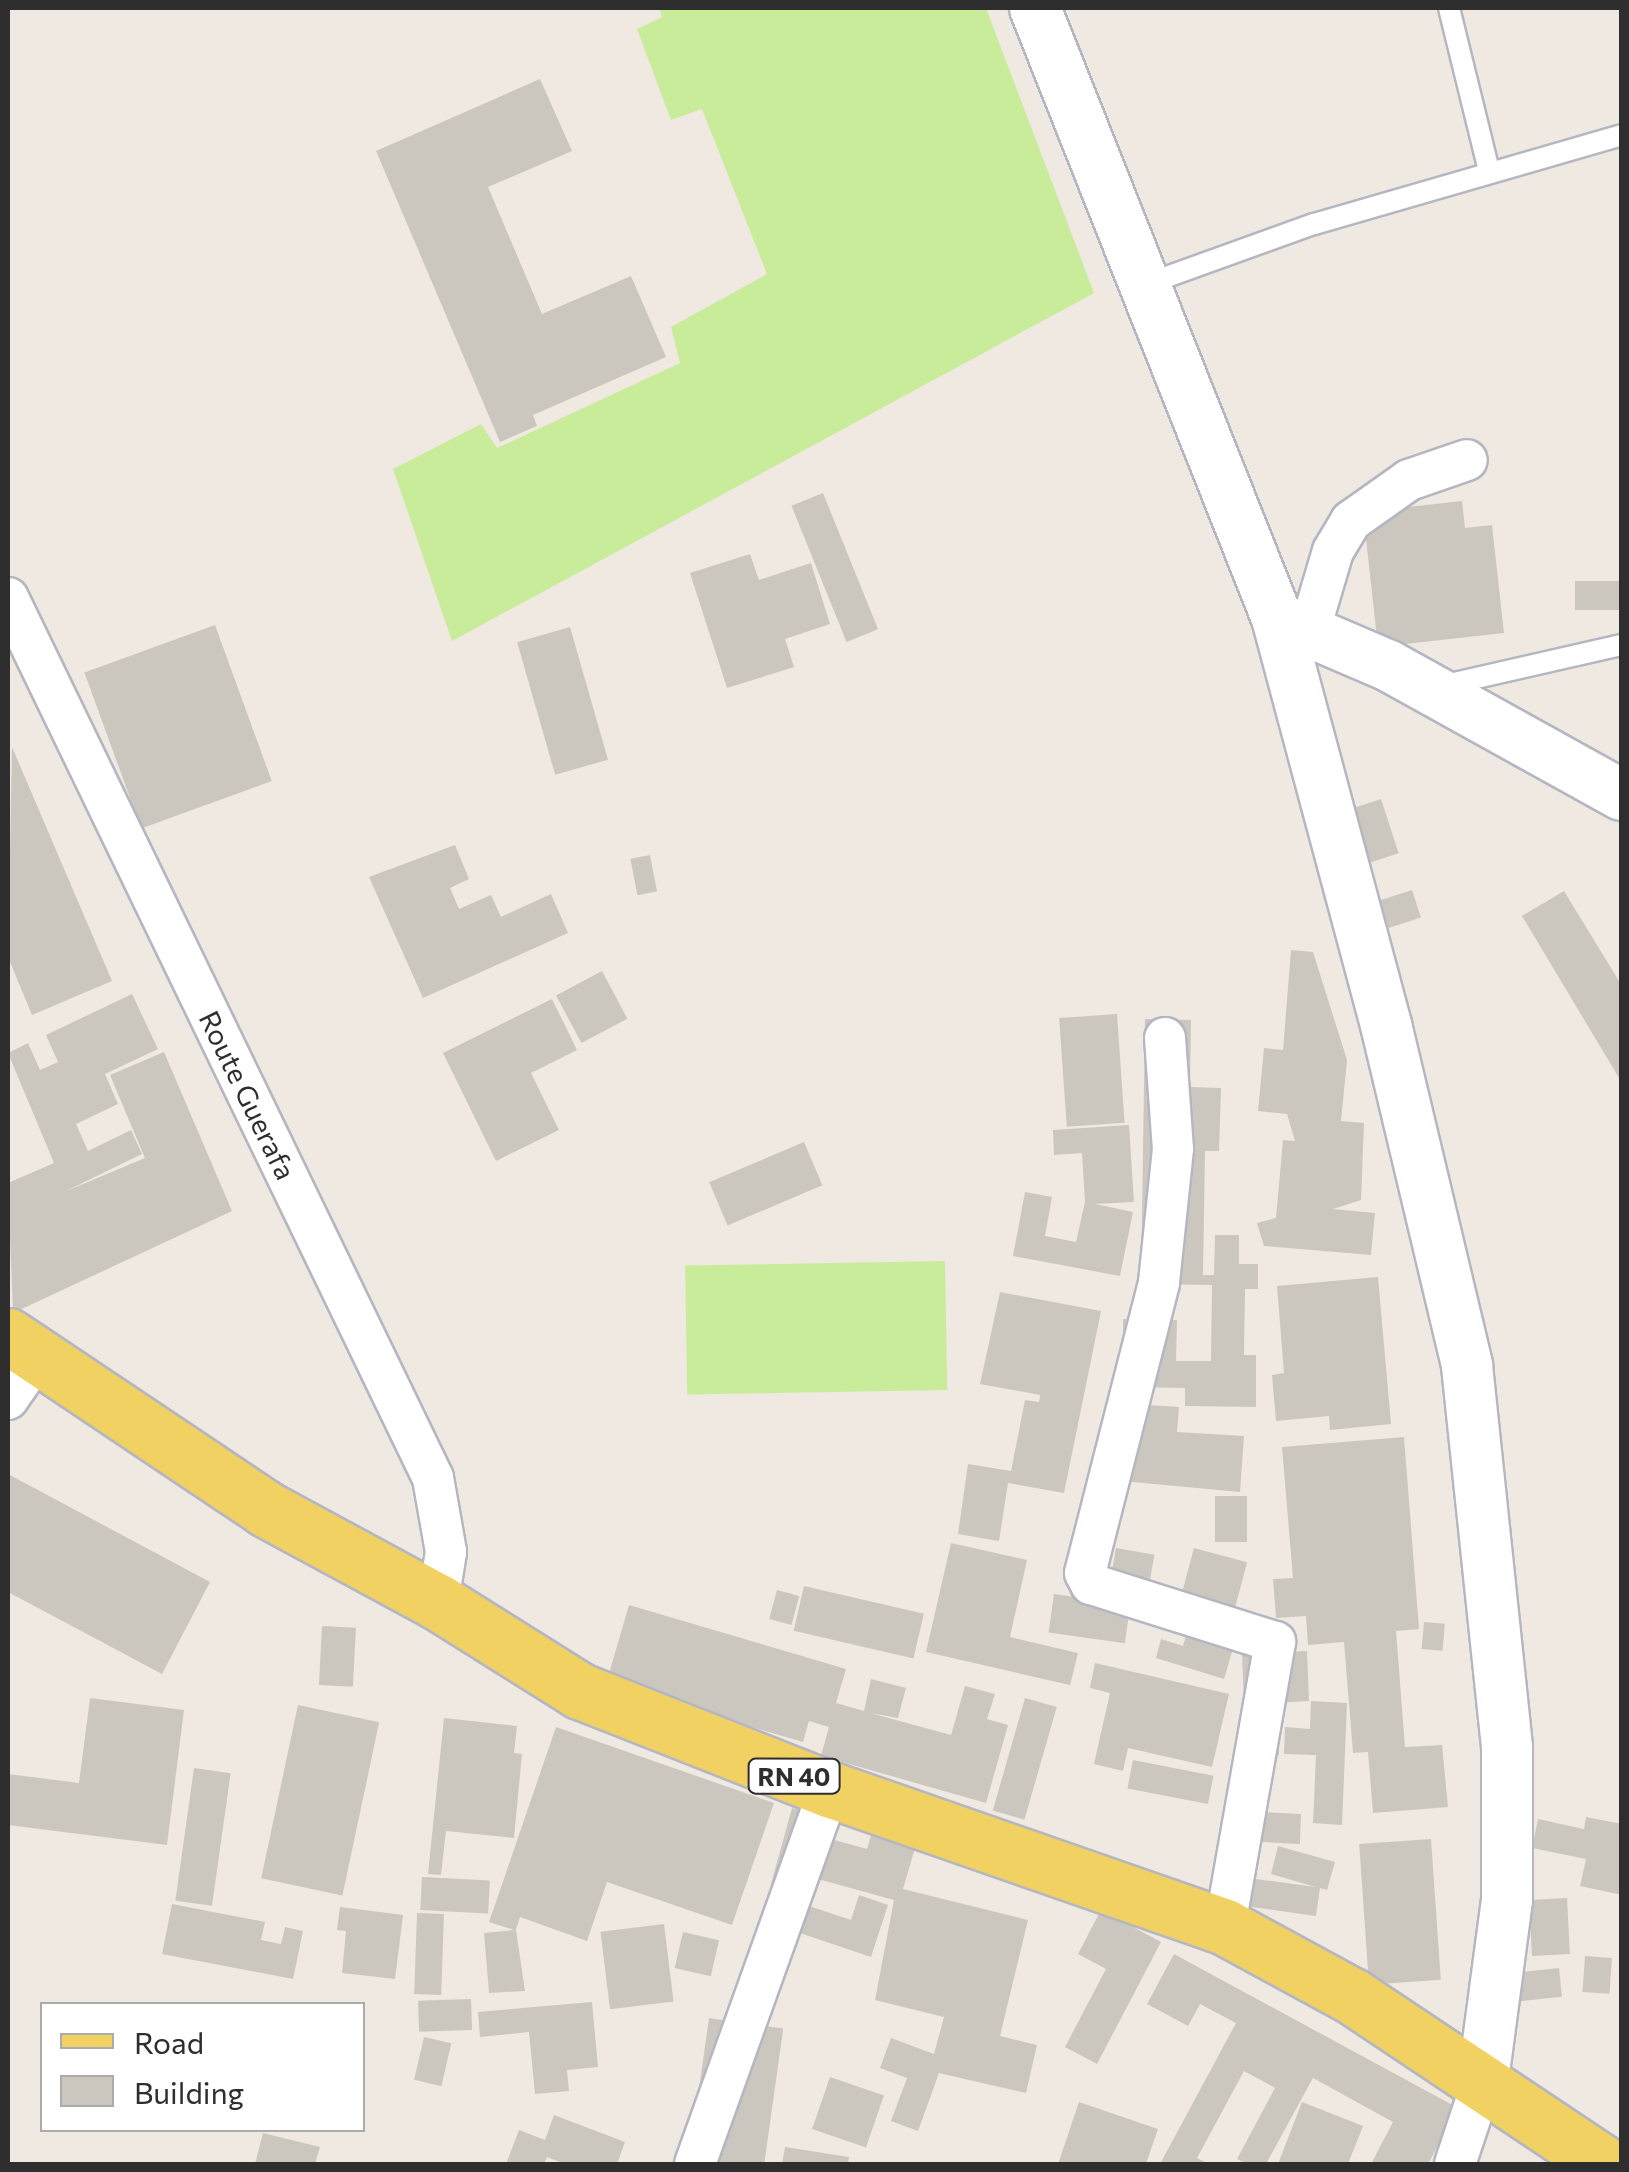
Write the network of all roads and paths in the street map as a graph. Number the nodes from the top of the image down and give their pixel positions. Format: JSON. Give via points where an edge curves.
{"nodes":[{"id":1,"x":1035,"y":8,"type":"edge"},
{"id":2,"x":1449,"y":8,"type":"edge"},
{"id":3,"x":1622,"y":134,"type":"edge"},
{"id":4,"x":1489,"y":171,"type":"junction"},
{"id":5,"x":1142,"y":286,"type":"junction"},
{"id":6,"x":1467,"y":460,"type":"dead end"},
{"id":7,"x":8,"y":598,"type":"edge"},
{"id":8,"x":1293,"y":625,"type":"junction"},
{"id":9,"x":1622,"y":645,"type":"edge"},
{"id":10,"x":1430,"y":688,"type":"junction"},
{"id":11,"x":1622,"y":796,"type":"edge"},
{"id":12,"x":1166,"y":1038,"type":"dead end"},
{"id":13,"x":17,"y":1364,"type":"edge"},
{"id":14,"x":438,"y":1602,"type":"junction"},
{"id":15,"x":829,"y":1790,"type":"junction"},
{"id":16,"x":1225,"y":1927,"type":"junction"},
{"id":17,"x":1483,"y":2080,"type":"junction"},
{"id":18,"x":695,"y":2164,"type":"edge"},
{"id":19,"x":1456,"y":2164,"type":"edge"},
{"id":20,"x":1604,"y":2164,"type":"edge"}],
"edges":[{"from":1,"to":5,"type":"street"},
{"from":2,"to":4,"type":"lane"},
{"from":3,"to":4,"type":"lane"},
{"from":4,"to":5,"type":"lane"},
{"from":5,"to":8,"type":"street"},
{"from":6,"to":8,"type":"street","via":[[1408,480],[1351,522]]},
{"from":7,"to":14,"type":"street","name":"Route Guerafa","via":[[434,1478],[446,1552]]},
{"from":8,"to":10,"type":"street"},
{"from":8,"to":17,"type":"street","via":[[1467,1366],[1507,1748],[1507,1900]]},
{"from":9,"to":10,"type":"lane"},
{"from":10,"to":11,"type":"street"},
{"from":12,"to":16,"type":"street","via":[[1173,1149],[1159,1283],[1086,1573],[1091,1584],[1275,1642]]},
{"from":13,"to":14,"type":"main road","number":"RN 40"},
{"from":14,"to":15,"type":"main road","number":"RN 40","via":[[580,1691]]},
{"from":15,"to":16,"type":"main road","number":"RN 40"},
{"from":15,"to":18,"type":"street"},
{"from":16,"to":17,"type":"main road","number":"RN 40","via":[[1352,1996]]},
{"from":17,"to":19,"type":"street"},
{"from":17,"to":20,"type":"main road","number":"RN 40"}]}
